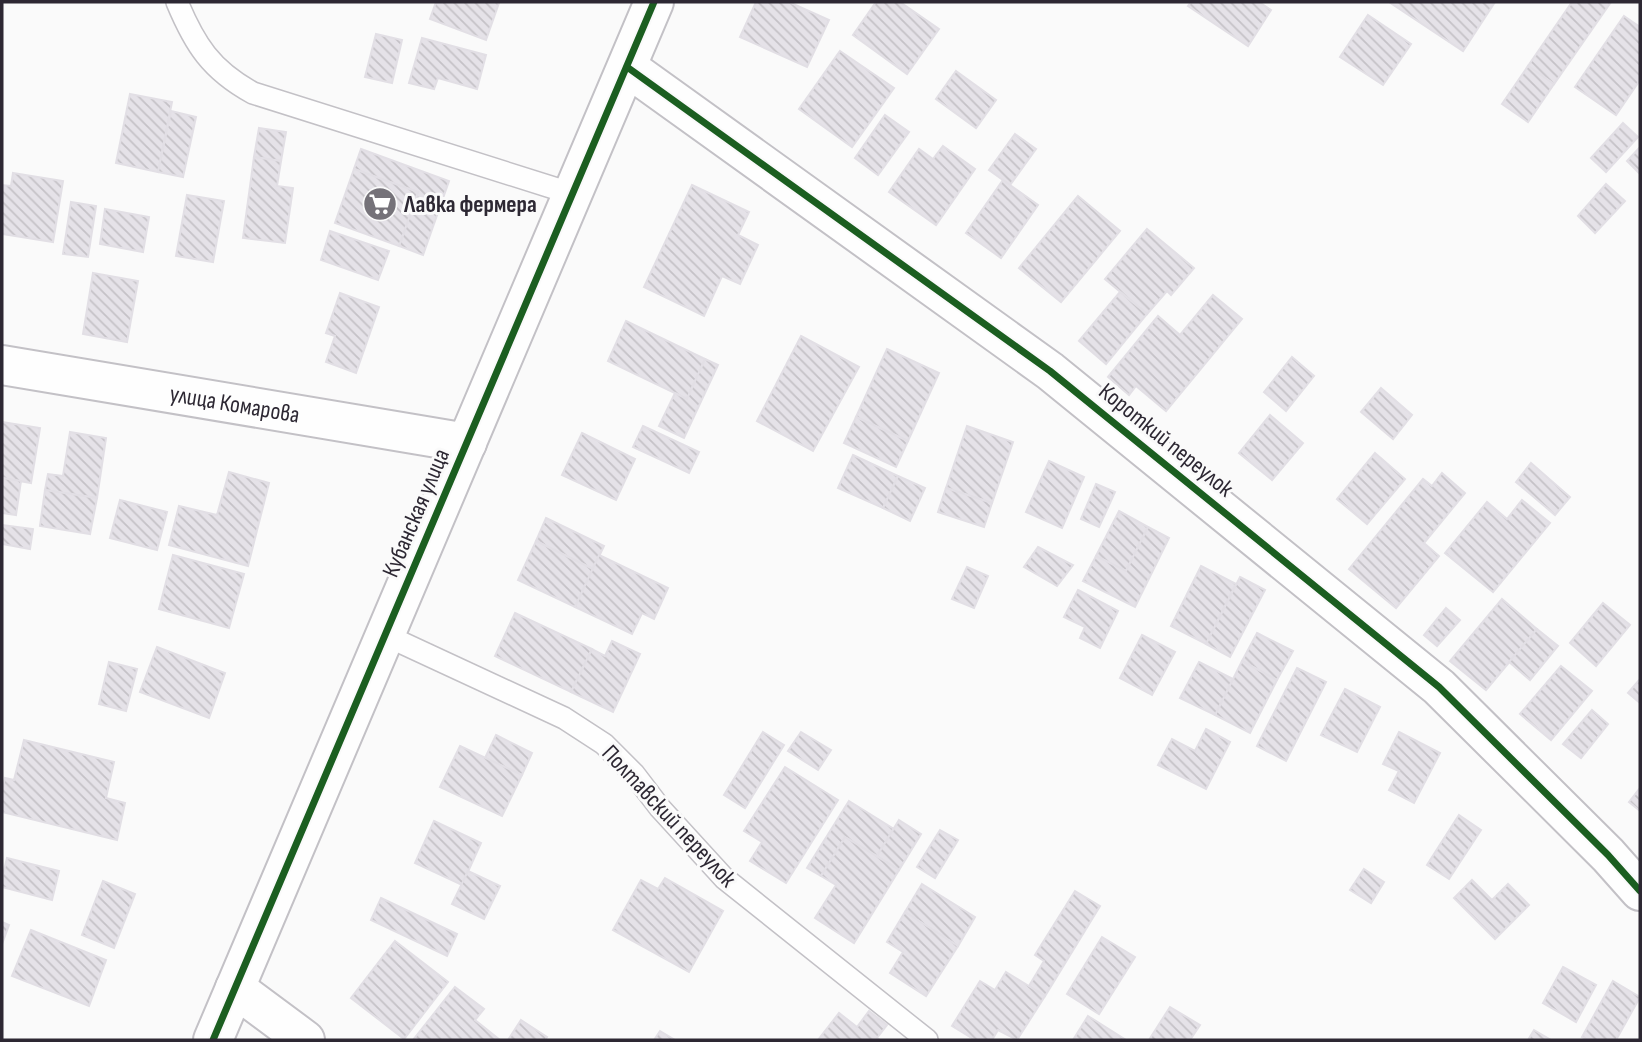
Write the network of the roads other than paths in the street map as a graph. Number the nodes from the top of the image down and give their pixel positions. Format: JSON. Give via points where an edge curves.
{"nodes":[{"id":1,"x":177,"y":2,"type":"edge"},
{"id":2,"x":654,"y":2,"type":"edge"},
{"id":3,"x":627,"y":67,"type":"junction"},
{"id":4,"x":573,"y":194,"type":"junction"},
{"id":5,"x":2,"y":365,"type":"edge"},
{"id":6,"x":467,"y":443,"type":"junction"},
{"id":7,"x":385,"y":635,"type":"junction"},
{"id":8,"x":1640,"y":891,"type":"edge"},
{"id":9,"x":235,"y":988,"type":"junction"},
{"id":10,"x":213,"y":1040,"type":"edge"},
{"id":11,"x":305,"y":1040,"type":"edge"},
{"id":12,"x":927,"y":1040,"type":"edge"}],
"edges":[{"from":1,"to":4,"type":"lane","via":[[211,63],[253,93]]},
{"from":2,"to":3,"type":"street","name":"Кубанская улица"},
{"from":3,"to":4,"type":"street","name":"Кубанская улица"},
{"from":3,"to":8,"type":"street","name":"Короткий переулок","via":[[1050,371],[1439,687]]},
{"from":4,"to":6,"type":"street","name":"Кубанская улица"},
{"from":5,"to":6,"type":"street","name":"улица Комарова"},
{"from":6,"to":7,"type":"street","name":"Кубанская улица"},
{"from":7,"to":9,"type":"street","name":"Кубанская улица"},
{"from":7,"to":12,"type":"lane","name":"Полтавский переулок","via":[[564,718],[604,744],[724,878]]},
{"from":9,"to":10,"type":"street","name":"Кубанская улица"},
{"from":9,"to":11,"type":"street"}]}
